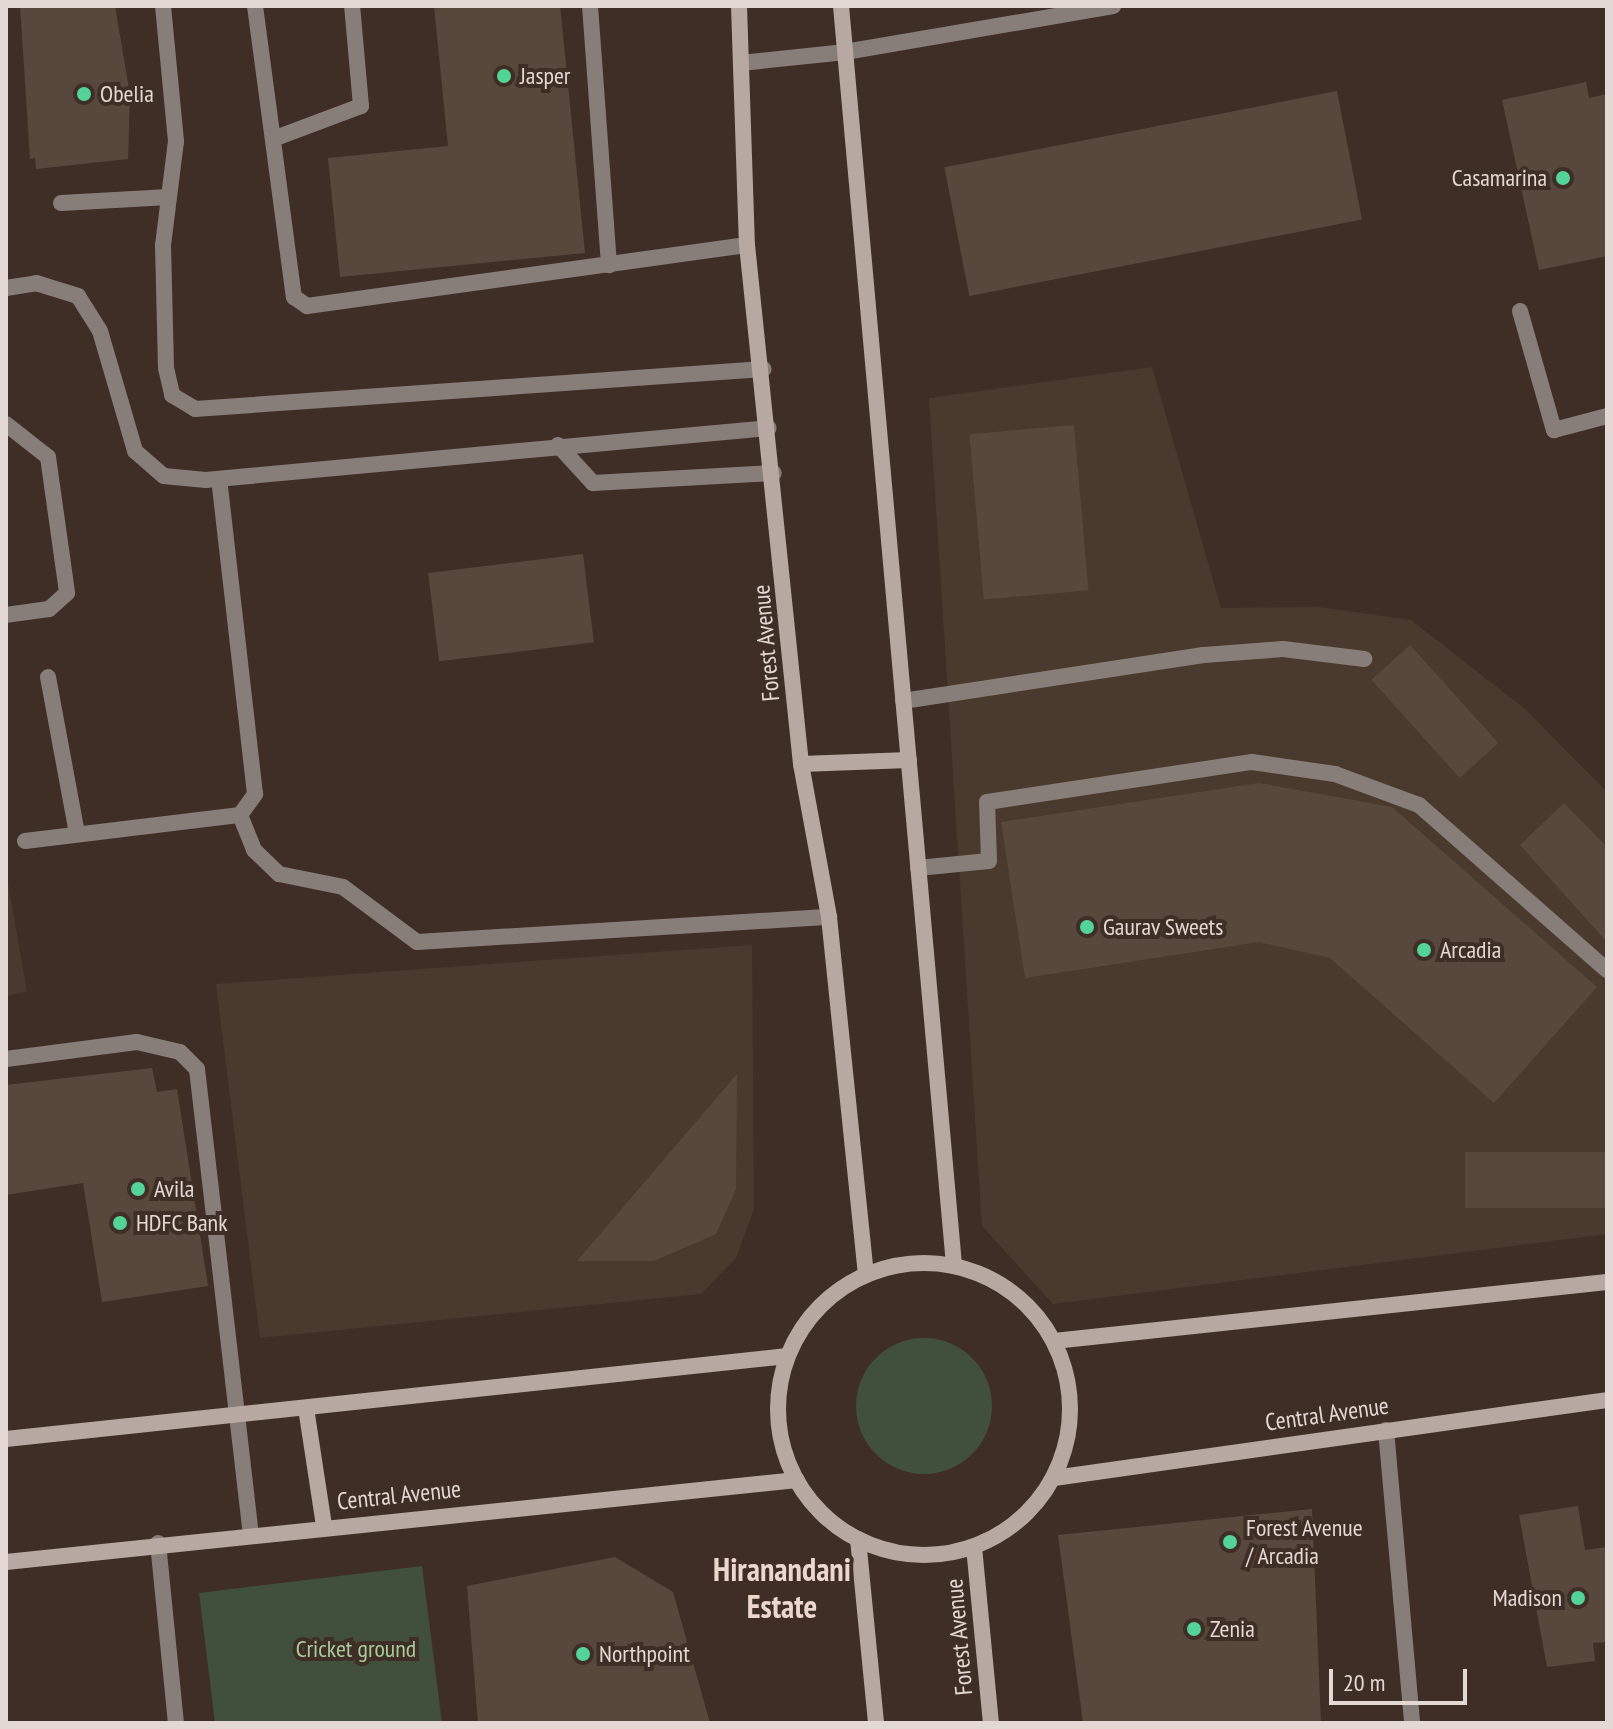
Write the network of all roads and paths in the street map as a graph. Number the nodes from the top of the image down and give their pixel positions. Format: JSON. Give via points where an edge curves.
{"nodes":[{"id":1,"x":163,"y":6,"type":"edge"},
{"id":2,"x":255,"y":6,"type":"edge"},
{"id":3,"x":352,"y":6,"type":"edge"},
{"id":4,"x":590,"y":6,"type":"edge"},
{"id":5,"x":739,"y":6,"type":"edge"},
{"id":6,"x":841,"y":6,"type":"edge"},
{"id":7,"x":1113,"y":6,"type":"edge"},
{"id":8,"x":845,"y":52,"type":"junction"},
{"id":9,"x":741,"y":63,"type":"junction"},
{"id":10,"x":273,"y":139,"type":"junction"},
{"id":11,"x":169,"y":197,"type":"junction"},
{"id":12,"x":61,"y":203,"type":"dead end"},
{"id":13,"x":747,"y":245,"type":"junction"},
{"id":14,"x":609,"y":265,"type":"junction"},
{"id":15,"x":6,"y":288,"type":"edge"},
{"id":16,"x":1520,"y":311,"type":"dead end"},
{"id":17,"x":764,"y":369,"type":"junction"},
{"id":18,"x":1607,"y":416,"type":"edge"},
{"id":19,"x":6,"y":424,"type":"edge"},
{"id":20,"x":769,"y":428,"type":"junction"},
{"id":21,"x":558,"y":445,"type":"junction"},
{"id":22,"x":774,"y":473,"type":"junction"},
{"id":23,"x":219,"y":479,"type":"junction"},
{"id":24,"x":6,"y":615,"type":"edge"},
{"id":25,"x":1364,"y":659,"type":"dead end"},
{"id":26,"x":48,"y":677,"type":"dead end"},
{"id":27,"x":903,"y":701,"type":"junction"},
{"id":28,"x":909,"y":760,"type":"junction"},
{"id":29,"x":801,"y":764,"type":"junction"},
{"id":30,"x":240,"y":815,"type":"junction"},
{"id":31,"x":77,"y":833,"type":"junction"},
{"id":32,"x":25,"y":841,"type":"dead end"},
{"id":33,"x":918,"y":868,"type":"junction"},
{"id":34,"x":829,"y":917,"type":"junction"},
{"id":35,"x":1607,"y":970,"type":"edge"},
{"id":36,"x":6,"y":1059,"type":"edge"},
{"id":37,"x":954,"y":1265,"type":"junction"},
{"id":38,"x":866,"y":1274,"type":"junction"},
{"id":39,"x":1607,"y":1282,"type":"edge"},
{"id":40,"x":1054,"y":1341,"type":"junction"},
{"id":41,"x":788,"y":1356,"type":"junction"},
{"id":42,"x":1607,"y":1400,"type":"edge"},
{"id":43,"x":306,"y":1408,"type":"junction"},
{"id":44,"x":239,"y":1416,"type":"junction"},
{"id":45,"x":1386,"y":1430,"type":"junction"},
{"id":46,"x":6,"y":1439,"type":"edge"},
{"id":47,"x":1054,"y":1478,"type":"junction"},
{"id":48,"x":797,"y":1480,"type":"junction"},
{"id":49,"x":324,"y":1526,"type":"junction"},
{"id":50,"x":251,"y":1534,"type":"junction"},
{"id":51,"x":858,"y":1539,"type":"junction"},
{"id":52,"x":158,"y":1543,"type":"junction"},
{"id":53,"x":974,"y":1547,"type":"junction"},
{"id":54,"x":6,"y":1562,"type":"edge"},
{"id":55,"x":176,"y":1723,"type":"edge"},
{"id":56,"x":876,"y":1723,"type":"edge"},
{"id":57,"x":991,"y":1723,"type":"edge"},
{"id":58,"x":1412,"y":1723,"type":"edge"}],
"edges":[{"from":1,"to":11,"type":"street","via":[[176,141]]},
{"from":2,"to":10,"type":"street"},
{"from":3,"to":10,"type":"street","via":[[361,106]]},
{"from":4,"to":14,"type":"street"},
{"from":5,"to":9,"type":"main road","name":"Forest Avenue"},
{"from":6,"to":8,"type":"main road"},
{"from":7,"to":8,"type":"street"},
{"from":8,"to":9,"type":"street"},
{"from":8,"to":27,"type":"main road"},
{"from":9,"to":13,"type":"main road","name":"Forest Avenue"},
{"from":10,"to":14,"type":"street","via":[[294,297],[307,306]]},
{"from":11,"to":12,"type":"street"},
{"from":11,"to":17,"type":"street","via":[[163,245],[166,368],[172,395],[195,409]]},
{"from":13,"to":14,"type":"street"},
{"from":13,"to":17,"type":"main road","name":"Forest Avenue"},
{"from":15,"to":23,"type":"street","via":[[36,283],[78,296],[100,331],[135,451],[164,476]]},
{"from":16,"to":18,"type":"street","via":[[1554,430]]},
{"from":17,"to":20,"type":"main road","name":"Forest Avenue"},
{"from":19,"to":24,"type":"street","via":[[48,457],[67,593],[49,609]]},
{"from":20,"to":21,"type":"street"},
{"from":20,"to":22,"type":"main road","name":"Forest Avenue"},
{"from":21,"to":22,"type":"street","via":[[593,483]]},
{"from":21,"to":23,"type":"street"},
{"from":22,"to":29,"type":"main road","name":"Forest Avenue"},
{"from":23,"to":30,"type":"street","via":[[255,794]]},
{"from":25,"to":27,"type":"street","via":[[1283,649],[1204,655]]},
{"from":26,"to":31,"type":"street"},
{"from":27,"to":28,"type":"main road"},
{"from":28,"to":29,"type":"main road"},
{"from":28,"to":33,"type":"main road"},
{"from":29,"to":34,"type":"main road","name":"Forest Avenue"},
{"from":30,"to":31,"type":"street"},
{"from":30,"to":34,"type":"street","via":[[254,850],[279,874],[343,887],[417,942]]},
{"from":31,"to":32,"type":"street"},
{"from":33,"to":35,"type":"street","via":[[989,861],[987,802],[1252,762],[1335,774],[1419,805]]},
{"from":33,"to":37,"type":"main road"},
{"from":34,"to":38,"type":"main road","name":"Forest Avenue"},
{"from":36,"to":44,"type":"street","via":[[137,1042],[180,1052],[197,1069]]},
{"from":37,"to":38,"type":"main road","via":[[910,1264]]},
{"from":37,"to":40,"type":"main road","via":[[1012,1292]]},
{"from":38,"to":41,"type":"main road","via":[[818,1307]]},
{"from":39,"to":40,"type":"main road"},
{"from":40,"to":47,"type":"main road","via":[[1070,1409]]},
{"from":41,"to":43,"type":"main road"},
{"from":41,"to":48,"type":"main road","via":[[779,1419]]},
{"from":42,"to":45,"type":"main road","name":"Central Avenue"},
{"from":43,"to":44,"type":"main road"},
{"from":43,"to":49,"type":"main road"},
{"from":44,"to":46,"type":"main road"},
{"from":44,"to":50,"type":"street"},
{"from":45,"to":47,"type":"main road","name":"Central Avenue"},
{"from":45,"to":58,"type":"street"},
{"from":47,"to":53,"type":"main road","via":[[1029,1512]]},
{"from":48,"to":49,"type":"main road","name":"Central Avenue"},
{"from":48,"to":51,"type":"main road","via":[[824,1513]]},
{"from":49,"to":50,"type":"main road","name":"Central Avenue"},
{"from":50,"to":52,"type":"main road","name":"Central Avenue"},
{"from":51,"to":53,"type":"main road","via":[[896,1552],[936,1555]]},
{"from":51,"to":56,"type":"main road"},
{"from":52,"to":54,"type":"main road","name":"Central Avenue"},
{"from":52,"to":55,"type":"street"},
{"from":53,"to":57,"type":"main road","name":"Forest Avenue"}]}
